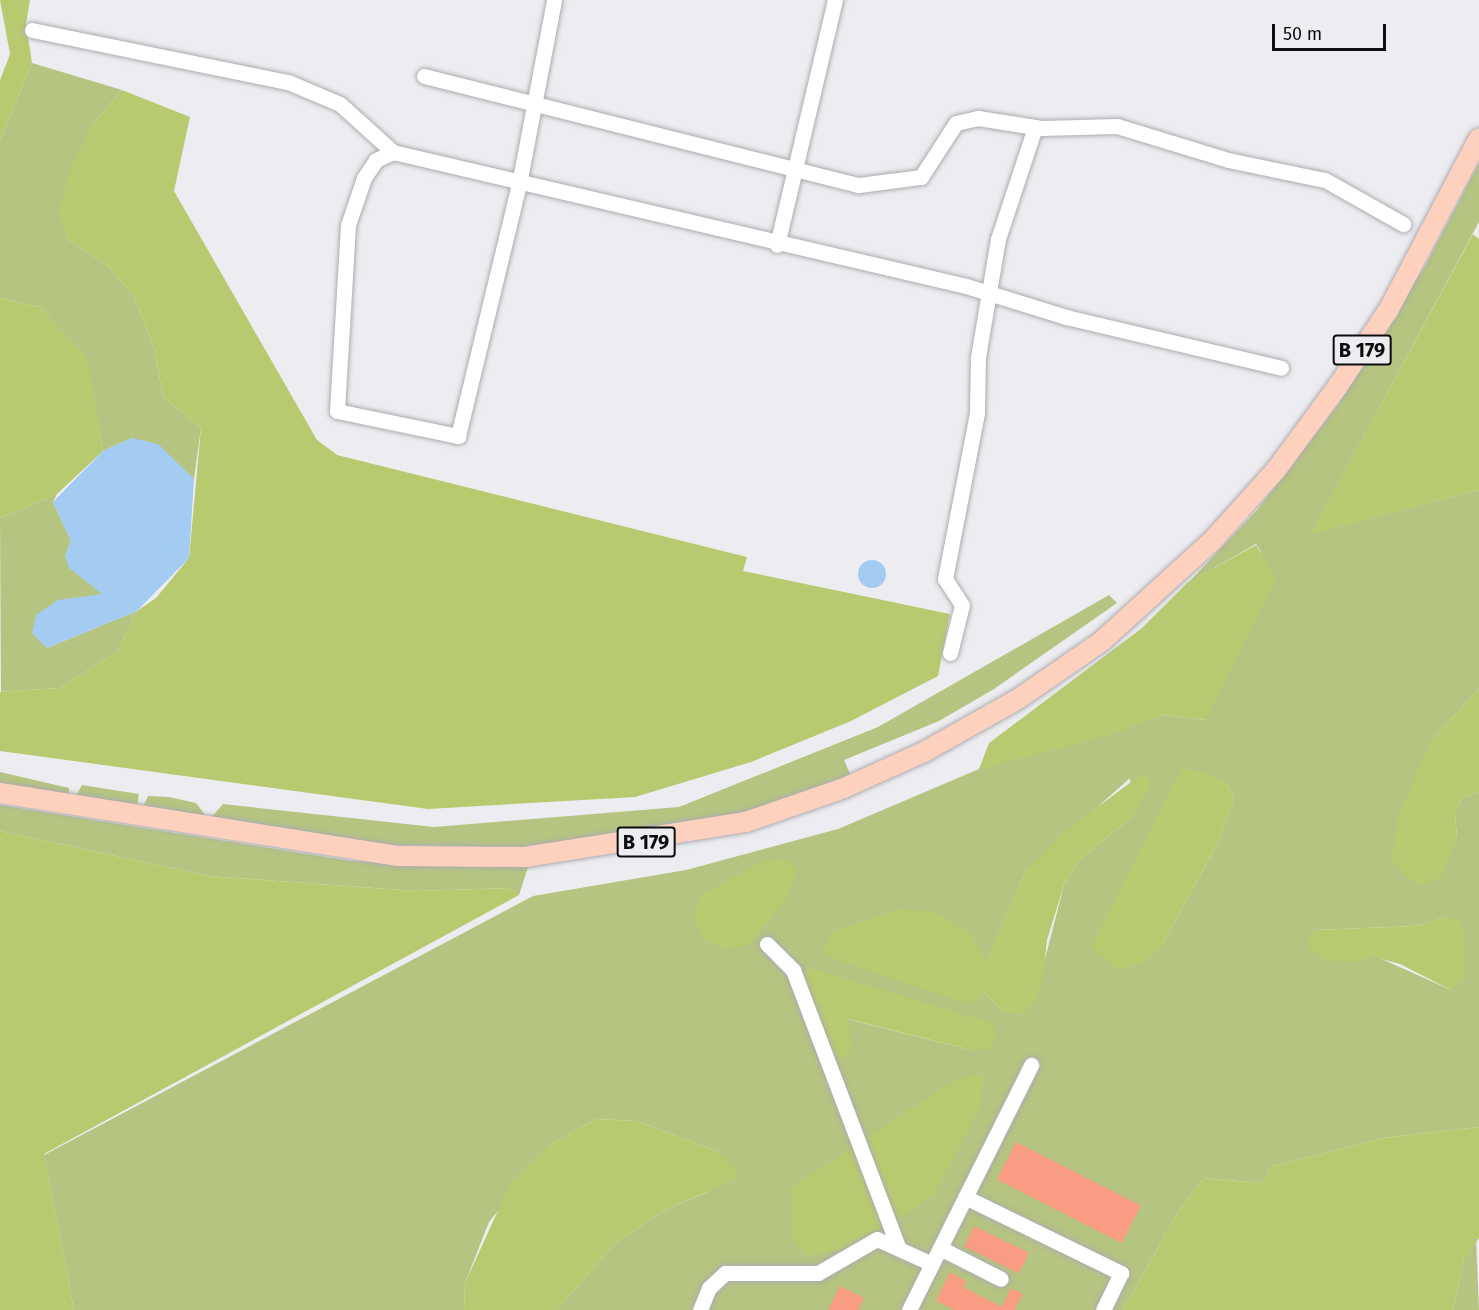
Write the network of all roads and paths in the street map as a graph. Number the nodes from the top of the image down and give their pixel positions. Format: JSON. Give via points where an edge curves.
{"nodes":[{"id":1,"x":554,"y":0,"type":"edge"},
{"id":2,"x":835,"y":0,"type":"edge"},
{"id":3,"x":32,"y":30,"type":"dead end"},
{"id":4,"x":424,"y":76,"type":"dead end"},
{"id":5,"x":534,"y":104,"type":"junction"},
{"id":6,"x":1035,"y":127,"type":"junction"},
{"id":7,"x":1479,"y":138,"type":"edge"},
{"id":8,"x":393,"y":152,"type":"junction"},
{"id":9,"x":796,"y":167,"type":"junction"},
{"id":10,"x":519,"y":184,"type":"junction"},
{"id":11,"x":1402,"y":224,"type":"dead end"},
{"id":12,"x":777,"y":245,"type":"junction"},
{"id":13,"x":989,"y":298,"type":"junction"},
{"id":14,"x":1281,"y":368,"type":"dead end"},
{"id":15,"x":950,"y":652,"type":"dead end"},
{"id":16,"x":0,"y":793,"type":"edge"},
{"id":17,"x":767,"y":944,"type":"dead end"},
{"id":18,"x":1031,"y":1065,"type":"dead end"},
{"id":19,"x":965,"y":1197,"type":"junction"},
{"id":20,"x":940,"y":1248,"type":"junction"},
{"id":21,"x":899,"y":1249,"type":"junction"},
{"id":22,"x":932,"y":1264,"type":"junction"},
{"id":23,"x":1000,"y":1279,"type":"dead end"},
{"id":24,"x":914,"y":1308,"type":"edge"},
{"id":25,"x":700,"y":1310,"type":"edge"},
{"id":26,"x":1103,"y":1310,"type":"edge"}],
"edges":[{"from":1,"to":5,"type":"lane"},
{"from":2,"to":9,"type":"lane"},
{"from":3,"to":8,"type":"lane","via":[[288,82],[340,104]]},
{"from":4,"to":5,"type":"lane"},
{"from":5,"to":9,"type":"lane"},
{"from":5,"to":10,"type":"lane"},
{"from":6,"to":9,"type":"lane","via":[[978,118],[956,123],[921,177],[890,184],[859,185]]},
{"from":6,"to":11,"type":"lane","via":[[1118,126],[1228,160],[1325,180]]},
{"from":6,"to":13,"type":"lane","via":[[1008,199]]},
{"from":7,"to":16,"type":"main road","number":"B 179","via":[[1389,309],[1276,470],[1212,541],[1102,641],[1018,699],[924,752],[844,788],[746,822],[525,857],[398,856]]},
{"from":8,"to":10,"type":"lane"},
{"from":8,"to":10,"type":"lane","via":[[376,160],[364,178],[348,225],[337,411],[458,436]]},
{"from":9,"to":12,"type":"lane"},
{"from":10,"to":12,"type":"lane"},
{"from":12,"to":13,"type":"lane","via":[[966,286]]},
{"from":13,"to":14,"type":"lane"},
{"from":13,"to":15,"type":"lane","via":[[978,357],[977,413],[945,579],[962,605]]},
{"from":17,"to":21,"type":"lane","via":[[793,970]]},
{"from":18,"to":19,"type":"lane"},
{"from":19,"to":20,"type":"lane"},
{"from":19,"to":26,"type":"lane","via":[[1121,1274]]},
{"from":20,"to":22,"type":"lane"},
{"from":20,"to":23,"type":"lane"},
{"from":21,"to":22,"type":"lane"},
{"from":21,"to":25,"type":"lane","via":[[877,1239],[818,1273],[725,1273],[709,1288]]},
{"from":22,"to":24,"type":"lane"}]}
